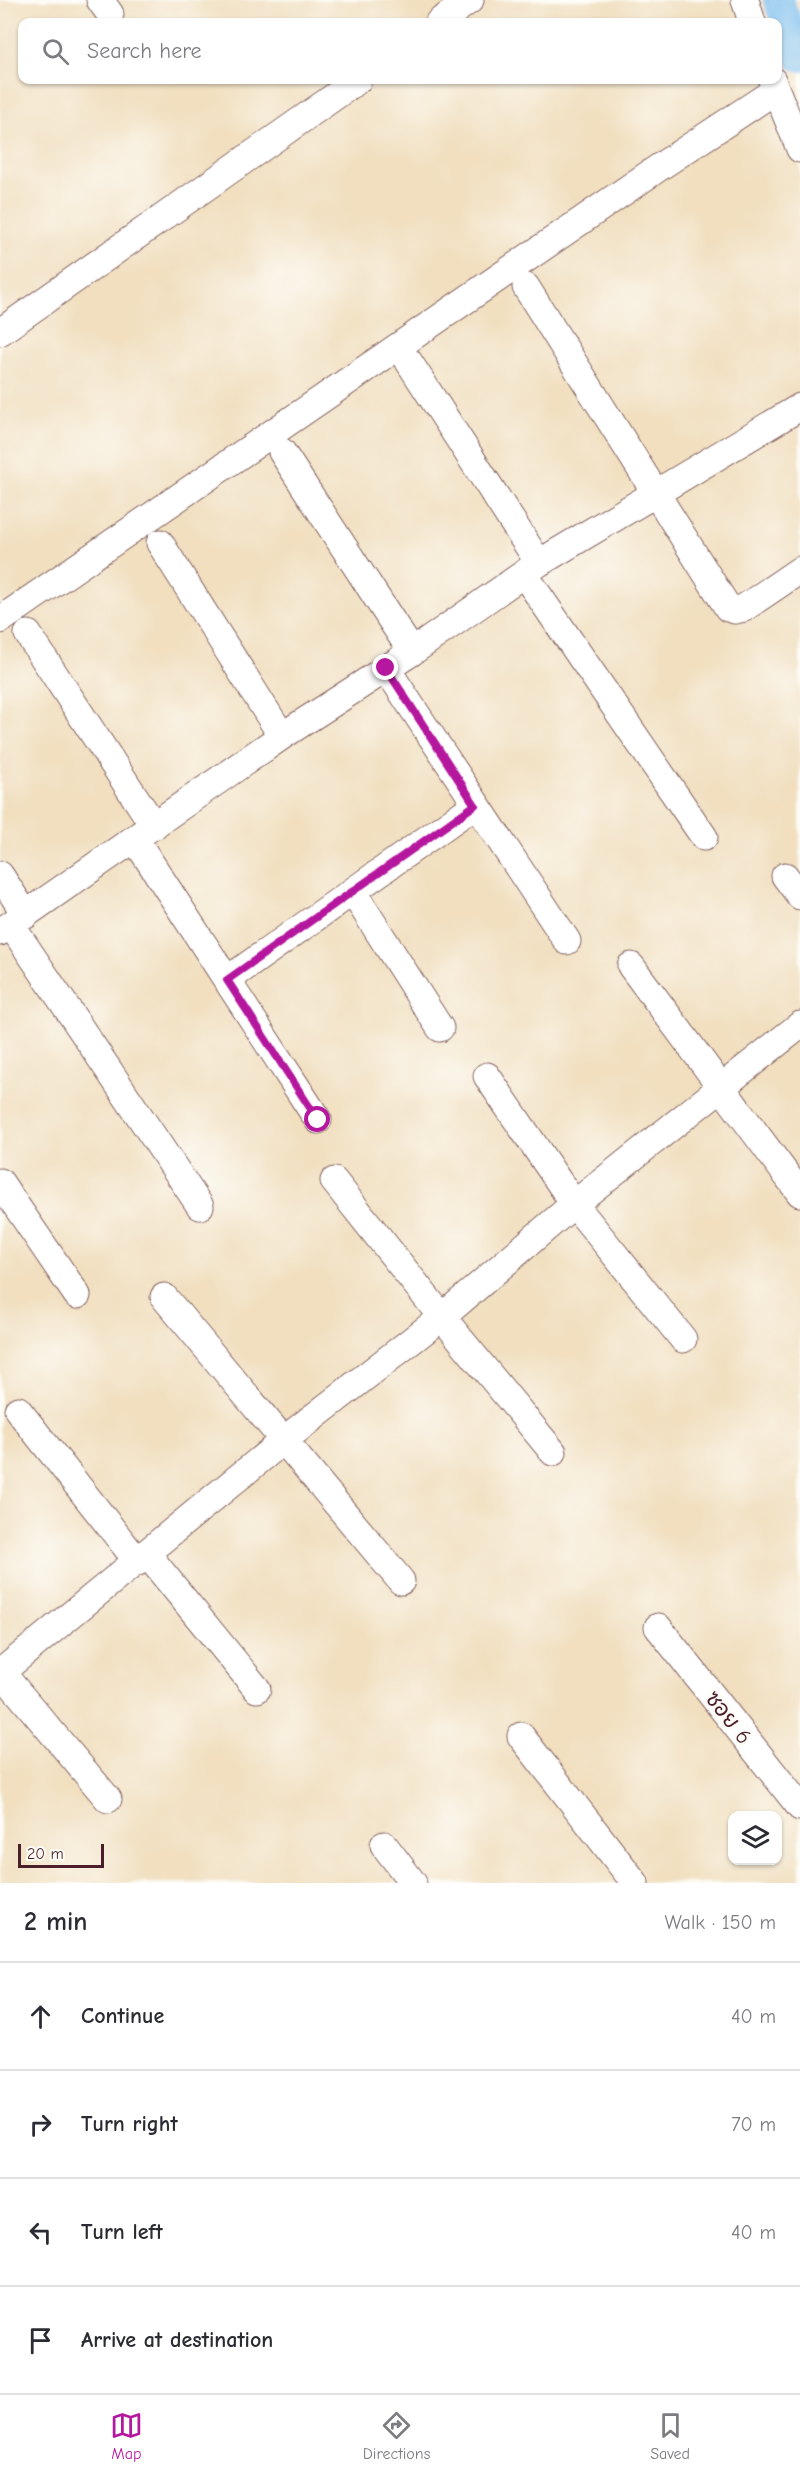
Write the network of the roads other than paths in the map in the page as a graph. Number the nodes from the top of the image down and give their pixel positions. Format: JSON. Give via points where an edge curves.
{"nodes":[{"id":1,"x":470,"y":0,"type":"edge"},
{"id":2,"x":745,"y":0,"type":"edge"},
{"id":3,"x":445,"y":18,"type":"edge"},
{"id":4,"x":751,"y":18,"type":"edge"},
{"id":5,"x":352,"y":84,"type":"edge"},
{"id":6,"x":774,"y":85,"type":"edge"},
{"id":7,"x":800,"y":149,"type":"edge"},
{"id":8,"x":526,"y":286,"type":"dead end"},
{"id":9,"x":0,"y":332,"type":"edge"},
{"id":10,"x":409,"y":362,"type":"dead end"},
{"id":11,"x":800,"y":407,"type":"edge"},
{"id":12,"x":282,"y":452,"type":"dead end"},
{"id":13,"x":656,"y":494,"type":"junction"},
{"id":14,"x":160,"y":543,"type":"dead end"},
{"id":15,"x":532,"y":568,"type":"junction"},
{"id":16,"x":800,"y":570,"type":"edge"},
{"id":17,"x":0,"y":620,"type":"edge"},
{"id":18,"x":28,"y":634,"type":"dead end"},
{"id":19,"x":412,"y":652,"type":"junction"},
{"id":20,"x":386,"y":668,"type":"junction"},
{"id":21,"x":282,"y":736,"type":"junction"},
{"id":22,"x":475,"y":805,"type":"junction"},
{"id":23,"x":145,"y":833,"type":"junction"},
{"id":24,"x":704,"y":837,"type":"dead end"},
{"id":25,"x":0,"y":875,"type":"edge"},
{"id":26,"x":353,"y":892,"type":"junction"},
{"id":27,"x":12,"y":924,"type":"edge"},
{"id":28,"x":567,"y":941,"type":"dead end"},
{"id":29,"x":631,"y":966,"type":"dead end"},
{"id":30,"x":227,"y":980,"type":"junction"},
{"id":31,"x":800,"y":1025,"type":"edge"},
{"id":32,"x":440,"y":1028,"type":"dead end"},
{"id":33,"x":487,"y":1076,"type":"dead end"},
{"id":34,"x":721,"y":1087,"type":"junction"},
{"id":35,"x":318,"y":1120,"type":"dead end"},
{"id":36,"x":334,"y":1181,"type":"dead end"},
{"id":37,"x":0,"y":1182,"type":"edge"},
{"id":38,"x":800,"y":1193,"type":"edge"},
{"id":39,"x":574,"y":1204,"type":"junction"},
{"id":40,"x":200,"y":1206,"type":"dead end"},
{"id":41,"x":77,"y":1295,"type":"dead end"},
{"id":42,"x":165,"y":1297,"type":"dead end"},
{"id":43,"x":442,"y":1317,"type":"junction"},
{"id":44,"x":683,"y":1339,"type":"dead end"},
{"id":45,"x":18,"y":1410,"type":"dead end"},
{"id":46,"x":284,"y":1440,"type":"junction"},
{"id":47,"x":553,"y":1452,"type":"dead end"},
{"id":48,"x":142,"y":1558,"type":"junction"},
{"id":49,"x":401,"y":1581,"type":"dead end"},
{"id":50,"x":658,"y":1627,"type":"dead end"},
{"id":51,"x":1,"y":1672,"type":"edge"},
{"id":52,"x":257,"y":1689,"type":"dead end"},
{"id":53,"x":521,"y":1736,"type":"dead end"},
{"id":54,"x":108,"y":1799,"type":"dead end"},
{"id":55,"x":800,"y":1807,"type":"edge"},
{"id":56,"x":384,"y":1845,"type":"dead end"},
{"id":57,"x":413,"y":1883,"type":"edge"},
{"id":58,"x":635,"y":1883,"type":"edge"}],
"edges":[{"from":1,"to":3,"type":"street"},
{"from":2,"to":4,"type":"street"},
{"from":5,"to":9,"type":"street"},
{"from":6,"to":7,"type":"street"},
{"from":6,"to":17,"type":"street"},
{"from":8,"to":13,"type":"street"},
{"from":10,"to":15,"type":"street"},
{"from":11,"to":13,"type":"street"},
{"from":12,"to":19,"type":"street"},
{"from":13,"to":15,"type":"street"},
{"from":13,"to":16,"type":"street","via":[[728,608],[744,608]]},
{"from":14,"to":21,"type":"street"},
{"from":15,"to":19,"type":"street"},
{"from":15,"to":24,"type":"street"},
{"from":18,"to":23,"type":"street"},
{"from":19,"to":20,"type":"street"},
{"from":20,"to":21,"type":"street"},
{"from":20,"to":22,"type":"street"},
{"from":21,"to":23,"type":"street"},
{"from":22,"to":26,"type":"street"},
{"from":22,"to":28,"type":"street"},
{"from":23,"to":27,"type":"street"},
{"from":23,"to":30,"type":"street"},
{"from":25,"to":27,"type":"street"},
{"from":26,"to":30,"type":"street"},
{"from":26,"to":32,"type":"street"},
{"from":27,"to":40,"type":"street"},
{"from":29,"to":34,"type":"street"},
{"from":30,"to":35,"type":"street"},
{"from":31,"to":34,"type":"street"},
{"from":33,"to":39,"type":"street"},
{"from":34,"to":38,"type":"street"},
{"from":34,"to":39,"type":"street"},
{"from":36,"to":43,"type":"street"},
{"from":37,"to":41,"type":"street"},
{"from":39,"to":43,"type":"street"},
{"from":39,"to":44,"type":"street"},
{"from":42,"to":46,"type":"street"},
{"from":43,"to":46,"type":"street"},
{"from":43,"to":47,"type":"street"},
{"from":45,"to":48,"type":"street"},
{"from":46,"to":48,"type":"street"},
{"from":46,"to":49,"type":"street"},
{"from":48,"to":51,"type":"street"},
{"from":48,"to":52,"type":"street"},
{"from":50,"to":55,"type":"street","name":"ซอย 6"},
{"from":51,"to":54,"type":"street"},
{"from":53,"to":58,"type":"street"},
{"from":56,"to":57,"type":"street"}]}
